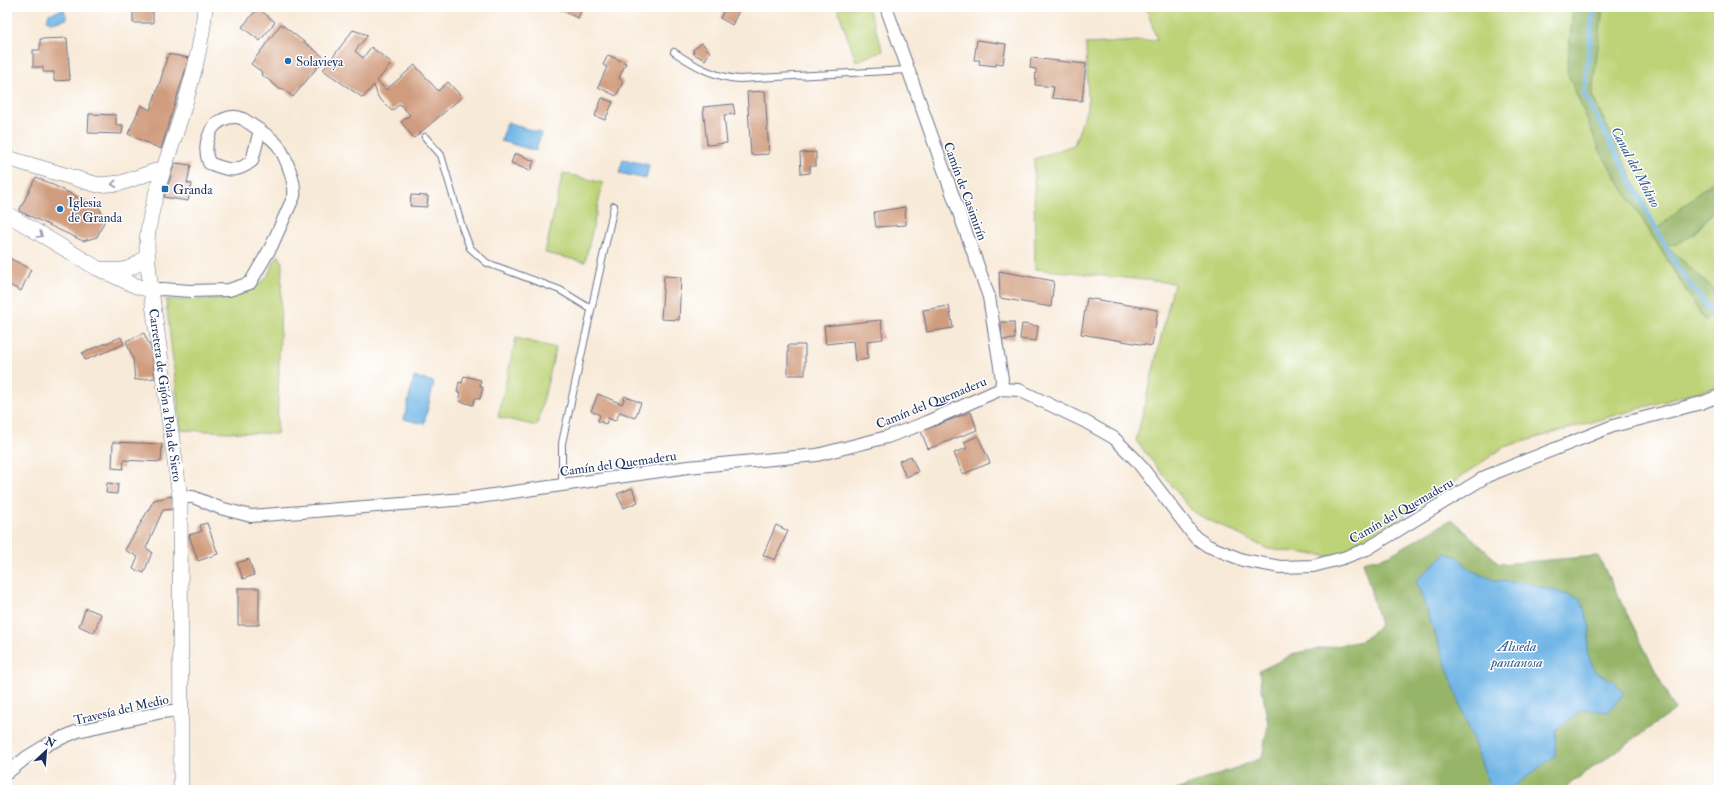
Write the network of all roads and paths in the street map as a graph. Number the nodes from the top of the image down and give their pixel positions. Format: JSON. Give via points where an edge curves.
{"nodes":[{"id":1,"x":205,"y":7,"type":"edge"},
{"id":2,"x":886,"y":7,"type":"edge"},
{"id":3,"x":674,"y":52,"type":"dead end"},
{"id":4,"x":908,"y":70,"type":"junction"},
{"id":5,"x":260,"y":130,"type":"junction"},
{"id":6,"x":424,"y":137,"type":"dead end"},
{"id":7,"x":10,"y":160,"type":"edge"},
{"id":8,"x":164,"y":168,"type":"junction"},
{"id":9,"x":144,"y":176,"type":"junction"},
{"id":10,"x":157,"y":190,"type":"junction"},
{"id":11,"x":614,"y":206,"type":"dead end"},
{"id":12,"x":7,"y":214,"type":"edge"},
{"id":13,"x":147,"y":256,"type":"junction"},
{"id":14,"x":97,"y":268,"type":"junction"},
{"id":15,"x":151,"y":290,"type":"junction"},
{"id":16,"x":591,"y":309,"type":"junction"},
{"id":17,"x":1001,"y":389,"type":"junction"},
{"id":18,"x":1719,"y":396,"type":"edge"},
{"id":19,"x":562,"y":485,"type":"junction"},
{"id":20,"x":180,"y":496,"type":"junction"},
{"id":21,"x":180,"y":710,"type":"junction"},
{"id":22,"x":7,"y":773,"type":"edge"},
{"id":23,"x":181,"y":790,"type":"edge"}],
"edges":[{"from":1,"to":8,"type":"street","name":"Carretera de Gijón a Pola de Siero","via":[[195,68]]},
{"from":2,"to":4,"type":"street","name":"Camín de Casimirín"},
{"from":3,"to":4,"type":"lane","via":[[698,68],[723,78]]},
{"from":4,"to":17,"type":"street","name":"Camín de Casimirín","via":[[989,297],[1002,379]]},
{"from":5,"to":5,"type":"street","via":[[233,116],[217,124],[206,148],[209,162],[225,170],[237,170],[246,166],[252,161]]},
{"from":5,"to":15,"type":"street","via":[[279,146],[295,189],[271,247],[250,283],[229,290]]},
{"from":6,"to":16,"type":"lane","via":[[441,155],[470,248],[487,263],[560,290]]},
{"from":9,"to":7,"type":"street","one_way":true,"via":[[98,186]]},
{"from":8,"to":9,"type":"street"},
{"from":8,"to":10,"type":"street","name":"Carretera de Gijón a Pola de Siero"},
{"from":9,"to":10,"type":"street"},
{"from":10,"to":13,"type":"street","name":"Carretera de Gijón a Pola de Siero","via":[[148,233]]},
{"from":11,"to":16,"type":"lane"},
{"from":12,"to":14,"type":"street","one_way":true},
{"from":13,"to":14,"type":"street","via":[[137,265],[116,271]]},
{"from":13,"to":15,"type":"street","name":"Carretera de Gijón a Pola de Siero"},
{"from":14,"to":15,"type":"street"},
{"from":15,"to":20,"type":"street","name":"Carretera de Gijón a Pola de Siero"},
{"from":16,"to":19,"type":"lane","via":[[562,443]]},
{"from":17,"to":18,"type":"street","name":"Camín del Quemaderu","via":[[1018,390],[1114,438],[1137,461],[1195,537],[1208,546],[1243,560],[1280,567],[1313,566],[1367,549],[1486,476],[1613,426],[1702,403]]},
{"from":17,"to":19,"type":"street","name":"Camín del Quemaderu","via":[[894,434],[817,455],[688,467]]},
{"from":19,"to":20,"type":"street","name":"Camín del Quemaderu","via":[[466,499],[251,516],[220,508],[193,497]]},
{"from":20,"to":21,"type":"street","name":"Carretera de Gijón a Pola de Siero"},
{"from":21,"to":22,"type":"street","name":"Travesía del Medio","via":[[78,731],[50,743]]},
{"from":21,"to":23,"type":"street","name":"Carretera de Gijón a Pola de Siero"}]}
